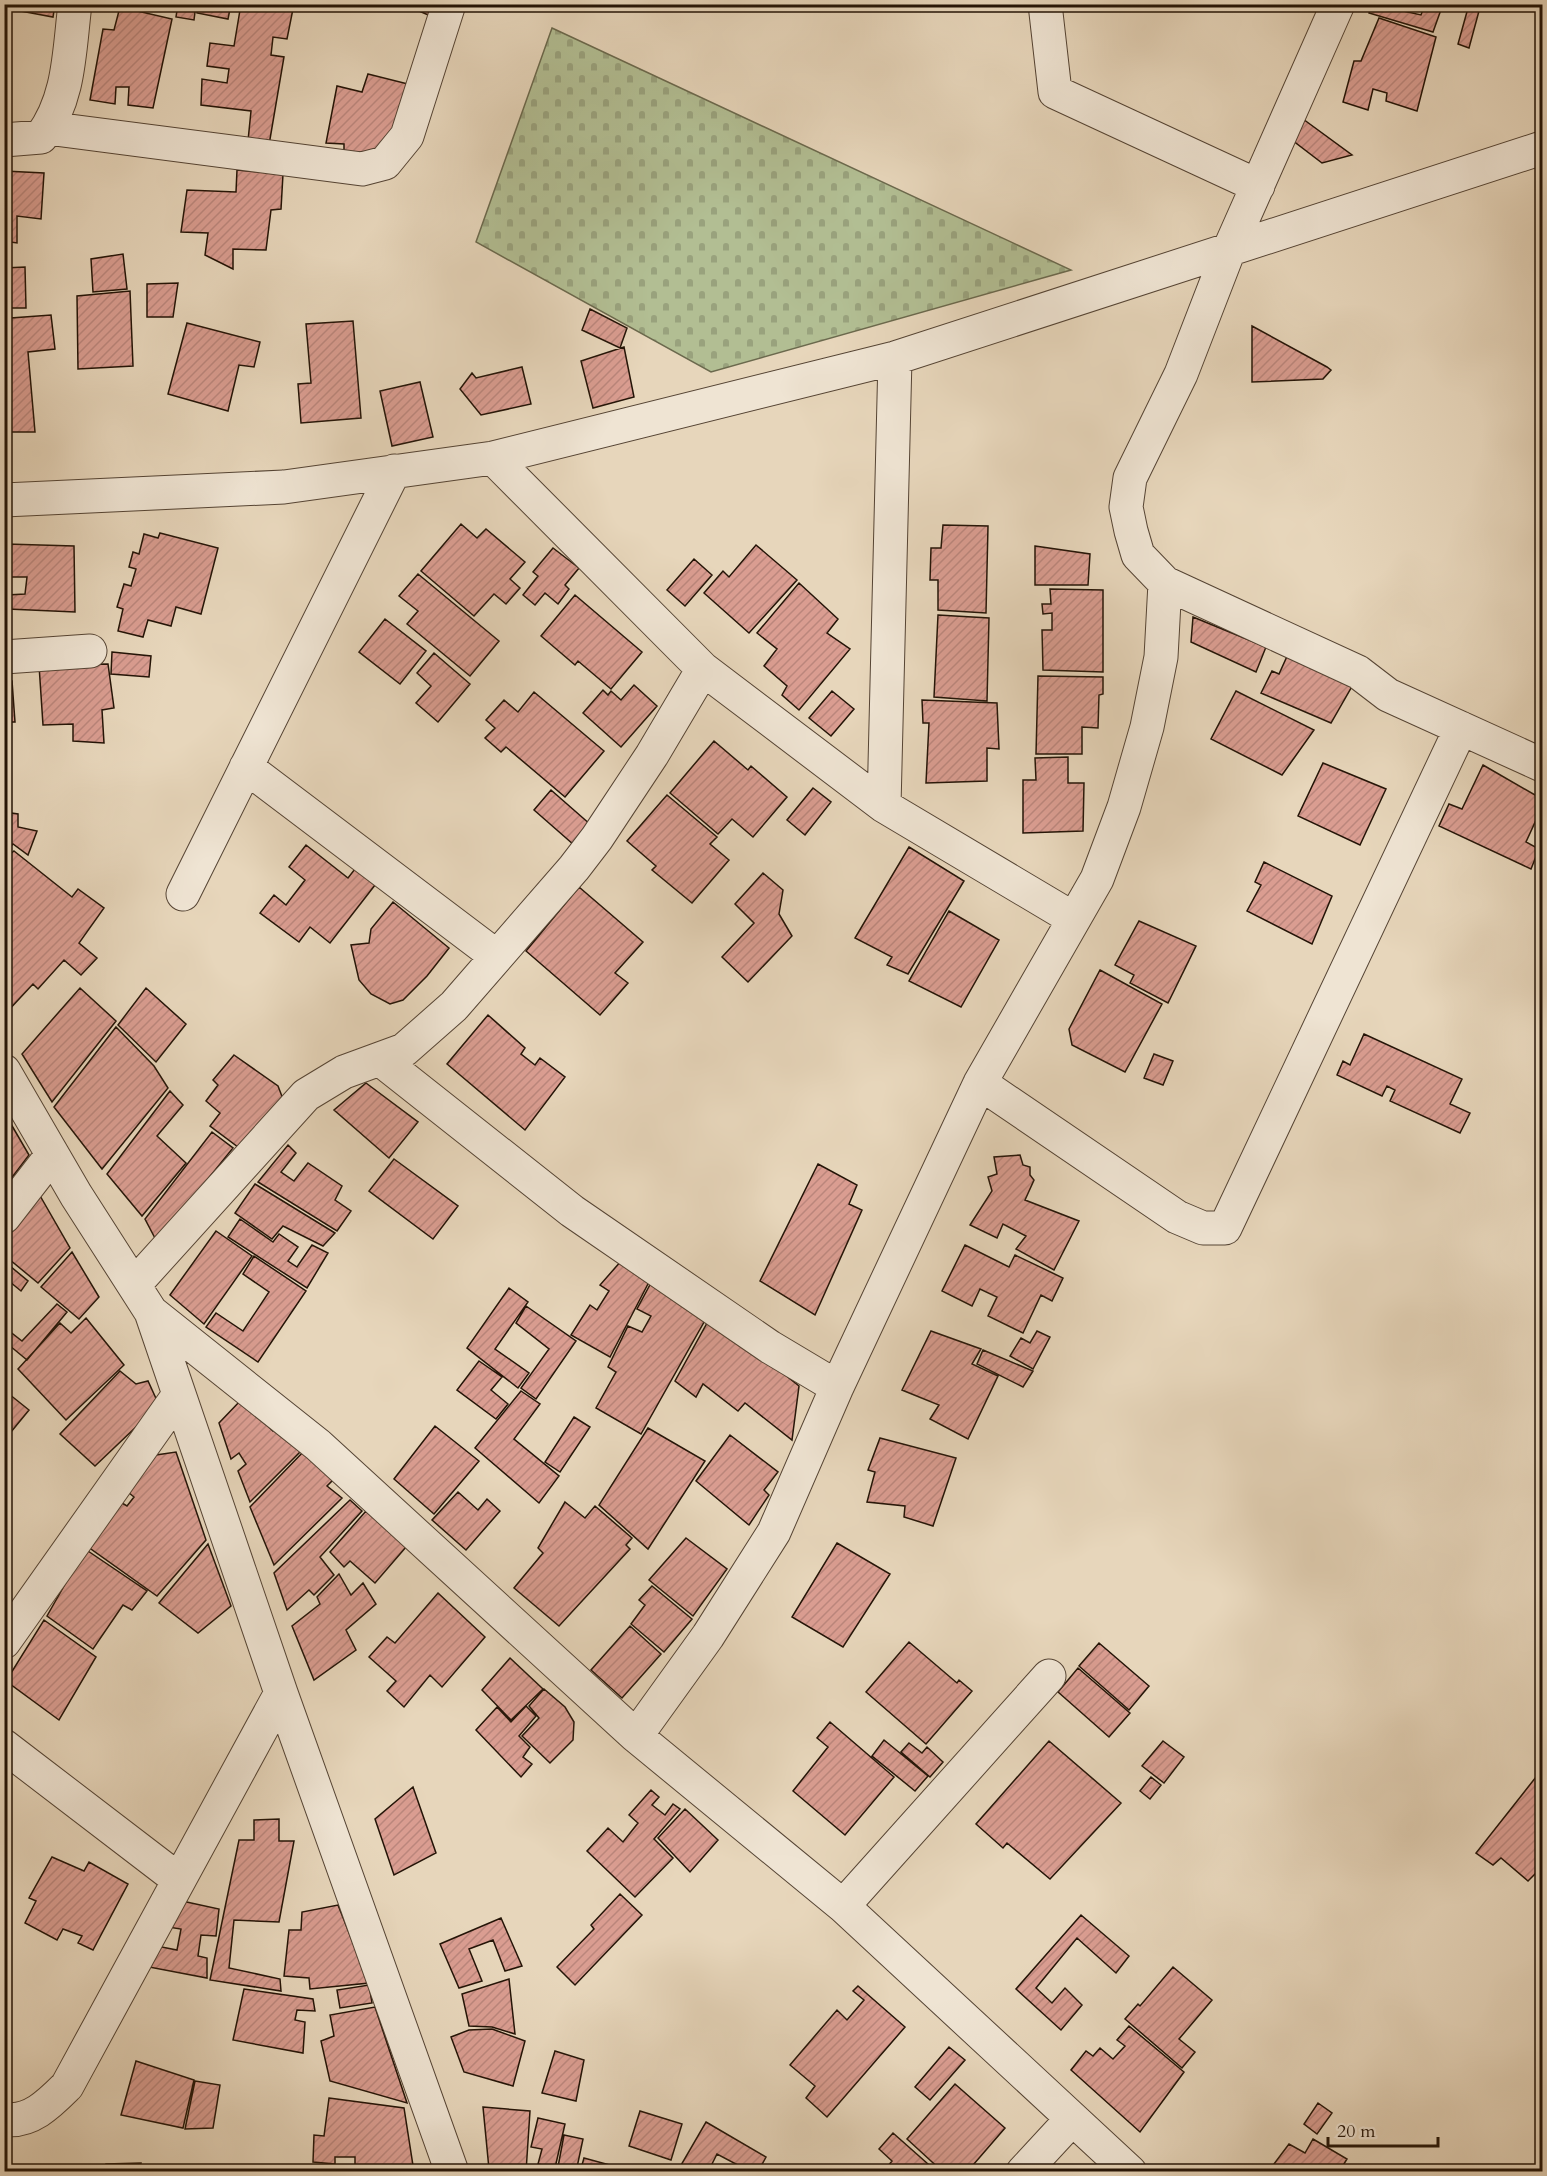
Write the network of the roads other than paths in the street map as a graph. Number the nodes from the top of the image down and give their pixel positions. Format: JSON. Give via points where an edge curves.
{"nodes":[{"id":1,"x":75,"y":4,"type":"edge"},
{"id":2,"x":449,"y":4,"type":"edge"},
{"id":3,"x":1045,"y":4,"type":"edge"},
{"id":4,"x":1338,"y":4,"type":"edge"},
{"id":5,"x":47,"y":128,"type":"junction"},
{"id":6,"x":4,"y":140,"type":"edge"},
{"id":7,"x":1542,"y":148,"type":"edge"},
{"id":8,"x":1258,"y":186,"type":"junction"},
{"id":9,"x":1229,"y":250,"type":"junction"},
{"id":10,"x":895,"y":358,"type":"junction"},
{"id":11,"x":493,"y":458,"type":"junction"},
{"id":12,"x":394,"y":471,"type":"junction"},
{"id":13,"x":4,"y":500,"type":"edge"},
{"id":14,"x":1165,"y":583,"type":"junction"},
{"id":15,"x":90,"y":651,"type":"dead end"},
{"id":16,"x":4,"y":657,"type":"edge"},
{"id":17,"x":703,"y":669,"type":"junction"},
{"id":18,"x":1461,"y":728,"type":"junction"},
{"id":19,"x":1542,"y":765,"type":"edge"},
{"id":20,"x":246,"y":767,"type":"junction"},
{"id":21,"x":884,"y":806,"type":"junction"},
{"id":22,"x":183,"y":894,"type":"dead end"},
{"id":23,"x":1074,"y":919,"type":"junction"},
{"id":24,"x":495,"y":956,"type":"junction"},
{"id":25,"x":381,"y":1060,"type":"junction"},
{"id":26,"x":4,"y":1071,"type":"edge"},
{"id":27,"x":980,"y":1083,"type":"junction"},
{"id":28,"x":52,"y":1155,"type":"junction"},
{"id":29,"x":4,"y":1217,"type":"edge"},
{"id":30,"x":142,"y":1299,"type":"junction"},
{"id":31,"x":837,"y":1387,"type":"junction"},
{"id":32,"x":178,"y":1396,"type":"junction"},
{"id":33,"x":4,"y":1642,"type":"edge"},
{"id":34,"x":1049,"y":1676,"type":"dead end"},
{"id":35,"x":281,"y":1693,"type":"junction"},
{"id":36,"x":636,"y":1737,"type":"junction"},
{"id":37,"x":4,"y":1746,"type":"edge"},
{"id":38,"x":179,"y":1880,"type":"junction"},
{"id":39,"x":843,"y":1906,"type":"junction"},
{"id":40,"x":4,"y":2119,"type":"edge"},
{"id":41,"x":1072,"y":2119,"type":"junction"},
{"id":42,"x":452,"y":2172,"type":"edge"},
{"id":43,"x":1023,"y":2172,"type":"edge"},
{"id":44,"x":1130,"y":2172,"type":"edge"}],
"edges":[{"from":1,"to":5,"type":"street","via":[[64,89],[54,120]]},
{"from":2,"to":5,"type":"street","via":[[407,136],[385,163],[362,169]]},
{"from":3,"to":8,"type":"street","via":[[1055,92]]},
{"from":4,"to":8,"type":"street"},
{"from":5,"to":6,"type":"street","via":[[41,137]]},
{"from":7,"to":9,"type":"street"},
{"from":8,"to":9,"type":"street"},
{"from":9,"to":10,"type":"street"},
{"from":9,"to":14,"type":"street","via":[[1181,374],[1130,478],[1126,507],[1138,555]]},
{"from":10,"to":11,"type":"street"},
{"from":10,"to":21,"type":"street"},
{"from":11,"to":12,"type":"street"},
{"from":11,"to":17,"type":"street"},
{"from":12,"to":13,"type":"street","via":[[284,487]]},
{"from":12,"to":20,"type":"street"},
{"from":14,"to":18,"type":"street","via":[[1358,672],[1388,695]]},
{"from":14,"to":23,"type":"street","via":[[1161,657],[1147,727],[1101,868]]},
{"from":15,"to":16,"type":"street"},
{"from":17,"to":21,"type":"street"},
{"from":17,"to":24,"type":"street","via":[[597,838]]},
{"from":18,"to":19,"type":"street"},
{"from":18,"to":27,"type":"street","via":[[1225,1228],[1203,1228],[1177,1217]]},
{"from":20,"to":22,"type":"street"},
{"from":20,"to":24,"type":"street"},
{"from":21,"to":23,"type":"street"},
{"from":23,"to":27,"type":"street"},
{"from":24,"to":25,"type":"street","via":[[427,1032],[404,1050]]},
{"from":25,"to":30,"type":"street","via":[[344,1072],[306,1095]]},
{"from":25,"to":31,"type":"street","via":[[572,1211],[770,1347]]},
{"from":26,"to":28,"type":"street"},
{"from":27,"to":31,"type":"street"},
{"from":28,"to":29,"type":"street"},
{"from":28,"to":30,"type":"street"},
{"from":30,"to":32,"type":"street"},
{"from":30,"to":36,"type":"street","via":[[318,1445]]},
{"from":31,"to":36,"type":"street","via":[[774,1532],[708,1636]]},
{"from":32,"to":33,"type":"street"},
{"from":32,"to":35,"type":"street"},
{"from":34,"to":39,"type":"street"},
{"from":35,"to":38,"type":"street"},
{"from":35,"to":42,"type":"street"},
{"from":36,"to":39,"type":"street"},
{"from":37,"to":38,"type":"street"},
{"from":38,"to":40,"type":"street","via":[[67,2086],[44,2109]]},
{"from":39,"to":41,"type":"street"},
{"from":41,"to":43,"type":"street"},
{"from":41,"to":44,"type":"street"}]}
